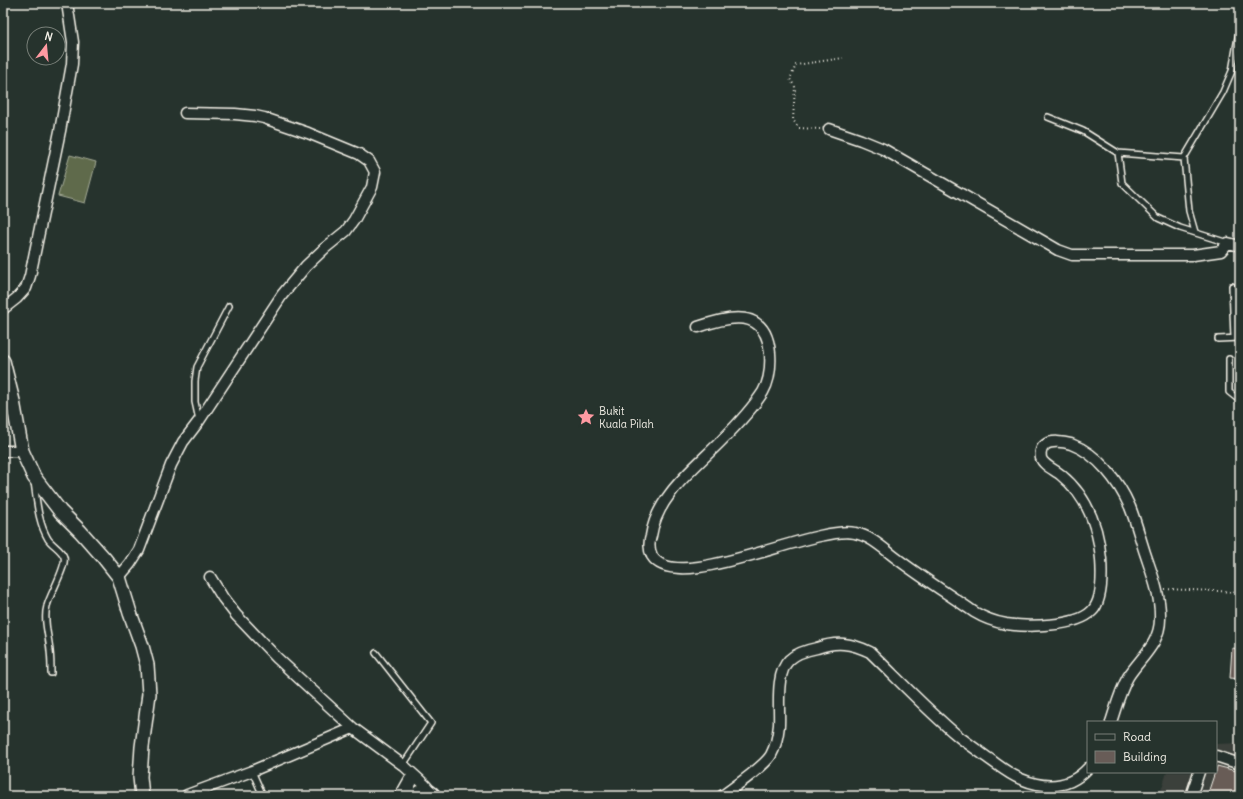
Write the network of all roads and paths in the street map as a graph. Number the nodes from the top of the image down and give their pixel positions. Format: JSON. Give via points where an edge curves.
{"nodes":[{"id":1,"x":68,"y":3,"type":"edge"},
{"id":2,"x":1240,"y":26,"type":"edge"},
{"id":3,"x":843,"y":58,"type":"dead end"},
{"id":4,"x":185,"y":113,"type":"dead end"},
{"id":5,"x":1048,"y":117,"type":"dead end"},
{"id":6,"x":829,"y":130,"type":"joint"},
{"id":7,"x":1118,"y":153,"type":"junction"},
{"id":8,"x":1184,"y":158,"type":"junction"},
{"id":9,"x":1195,"y":232,"type":"junction"},
{"id":10,"x":1228,"y":243,"type":"junction"},
{"id":11,"x":1240,"y":246,"type":"edge"},
{"id":12,"x":1232,"y":286,"type":"dead end"},
{"id":13,"x":229,"y":306,"type":"dead end"},
{"id":14,"x":3,"y":309,"type":"edge"},
{"id":15,"x":698,"y":327,"type":"dead end"},
{"id":16,"x":1234,"y":338,"type":"junction"},
{"id":17,"x":1240,"y":338,"type":"edge"},
{"id":18,"x":1218,"y":339,"type":"dead end"},
{"id":19,"x":1229,"y":359,"type":"dead end"},
{"id":20,"x":3,"y":361,"type":"edge"},
{"id":21,"x":1240,"y":400,"type":"edge"},
{"id":22,"x":199,"y":421,"type":"junction"},
{"id":23,"x":3,"y":451,"type":"edge"},
{"id":24,"x":22,"y":451,"type":"junction"},
{"id":25,"x":34,"y":477,"type":"junction"},
{"id":26,"x":119,"y":577,"type":"junction"},
{"id":27,"x":210,"y":577,"type":"dead end"},
{"id":28,"x":1164,"y":589,"type":"dead end"},
{"id":29,"x":1240,"y":592,"type":"edge"},
{"id":30,"x":376,"y":653,"type":"dead end"},
{"id":31,"x":51,"y":673,"type":"dead end"},
{"id":32,"x":1111,"y":721,"type":"edge"},
{"id":33,"x":353,"y":728,"type":"junction"},
{"id":34,"x":1217,"y":756,"type":"edge"},
{"id":35,"x":1240,"y":764,"type":"edge"},
{"id":36,"x":403,"y":765,"type":"junction"},
{"id":37,"x":1087,"y":769,"type":"edge"},
{"id":38,"x":252,"y":771,"type":"junction"},
{"id":39,"x":1199,"y":773,"type":"edge"},
{"id":40,"x":411,"y":780,"type":"junction"},
{"id":41,"x":433,"y":794,"type":"edge"},
{"id":42,"x":187,"y":795,"type":"dead end"},
{"id":43,"x":415,"y":795,"type":"edge"},
{"id":44,"x":142,"y":796,"type":"edge"},
{"id":45,"x":262,"y":796,"type":"edge"},
{"id":46,"x":402,"y":796,"type":"edge"},
{"id":47,"x":722,"y":796,"type":"edge"},
{"id":48,"x":1191,"y":796,"type":"edge"}],
"edges":[{"from":1,"to":14,"type":"street","via":[[73,42],[72,64],[60,131],[26,288]]},
{"from":2,"to":8,"type":"lane","via":[[1232,71],[1223,92]]},
{"from":3,"to":6,"type":"path","via":[[796,65],[790,78],[795,87],[793,120],[799,128]]},
{"from":4,"to":22,"type":"street","via":[[235,114],[264,118],[359,154],[369,161],[374,172],[372,187],[354,220],[346,231],[306,266],[282,296]]},
{"from":5,"to":7,"type":"lane","via":[[1083,131]]},
{"from":6,"to":10,"type":"street","via":[[883,149],[1058,250],[1072,255],[1193,255],[1221,251]]},
{"from":7,"to":8,"type":"lane"},
{"from":7,"to":9,"type":"lane","via":[[1122,183],[1158,218]]},
{"from":8,"to":9,"type":"lane","via":[[1189,211]]},
{"from":9,"to":10,"type":"lane"},
{"from":10,"to":11,"type":"street"},
{"from":12,"to":16,"type":"lane"},
{"from":13,"to":22,"type":"lane","via":[[197,366],[194,402]]},
{"from":15,"to":32,"type":"street","via":[[730,318],[755,322],[763,329],[768,339],[771,366],[769,378],[764,390],[747,413],[687,475],[657,516],[651,533],[650,548],[658,562],[667,567],[693,567],[737,559],[808,538],[855,532],[875,542],[982,617],[1008,624],[1055,624],[1079,620],[1091,612],[1098,599],[1101,562],[1096,528],[1087,504],[1077,490],[1041,460],[1040,454],[1045,445],[1051,443],[1071,444],[1088,452],[1119,486],[1130,508],[1157,588],[1159,631],[1150,649],[1127,680]]},
{"from":16,"to":17,"type":"lane"},
{"from":16,"to":18,"type":"lane"},
{"from":19,"to":21,"type":"lane","via":[[1229,392]]},
{"from":20,"to":24,"type":"street"},
{"from":22,"to":26,"type":"street","via":[[183,442],[171,465],[139,550]]},
{"from":23,"to":24,"type":"street"},
{"from":24,"to":25,"type":"street"},
{"from":25,"to":26,"type":"street","via":[[60,511]]},
{"from":25,"to":31,"type":"lane","via":[[41,523],[49,539],[64,556],[64,563],[46,608]]},
{"from":26,"to":44,"type":"street","via":[[144,652],[149,678],[141,755]]},
{"from":27,"to":33,"type":"street","via":[[236,615]]},
{"from":28,"to":29,"type":"path"},
{"from":30,"to":36,"type":"lane","via":[[431,724]]},
{"from":33,"to":36,"type":"street"},
{"from":33,"to":38,"type":"street"},
{"from":34,"to":35,"type":"street"},
{"from":36,"to":40,"type":"street"},
{"from":36,"to":41,"type":"street"},
{"from":37,"to":47,"type":"street","via":[[1070,782],[1054,786],[1038,784],[1009,773],[959,737],[870,652],[848,644],[834,644],[798,654],[788,660],[780,677],[779,726],[770,756]]},
{"from":38,"to":42,"type":"street"},
{"from":38,"to":45,"type":"lane"},
{"from":39,"to":48,"type":"street"},
{"from":40,"to":43,"type":"street"},
{"from":40,"to":46,"type":"street"},
{"from":41,"to":43,"type":"street","via":[[425,791]]}]}
